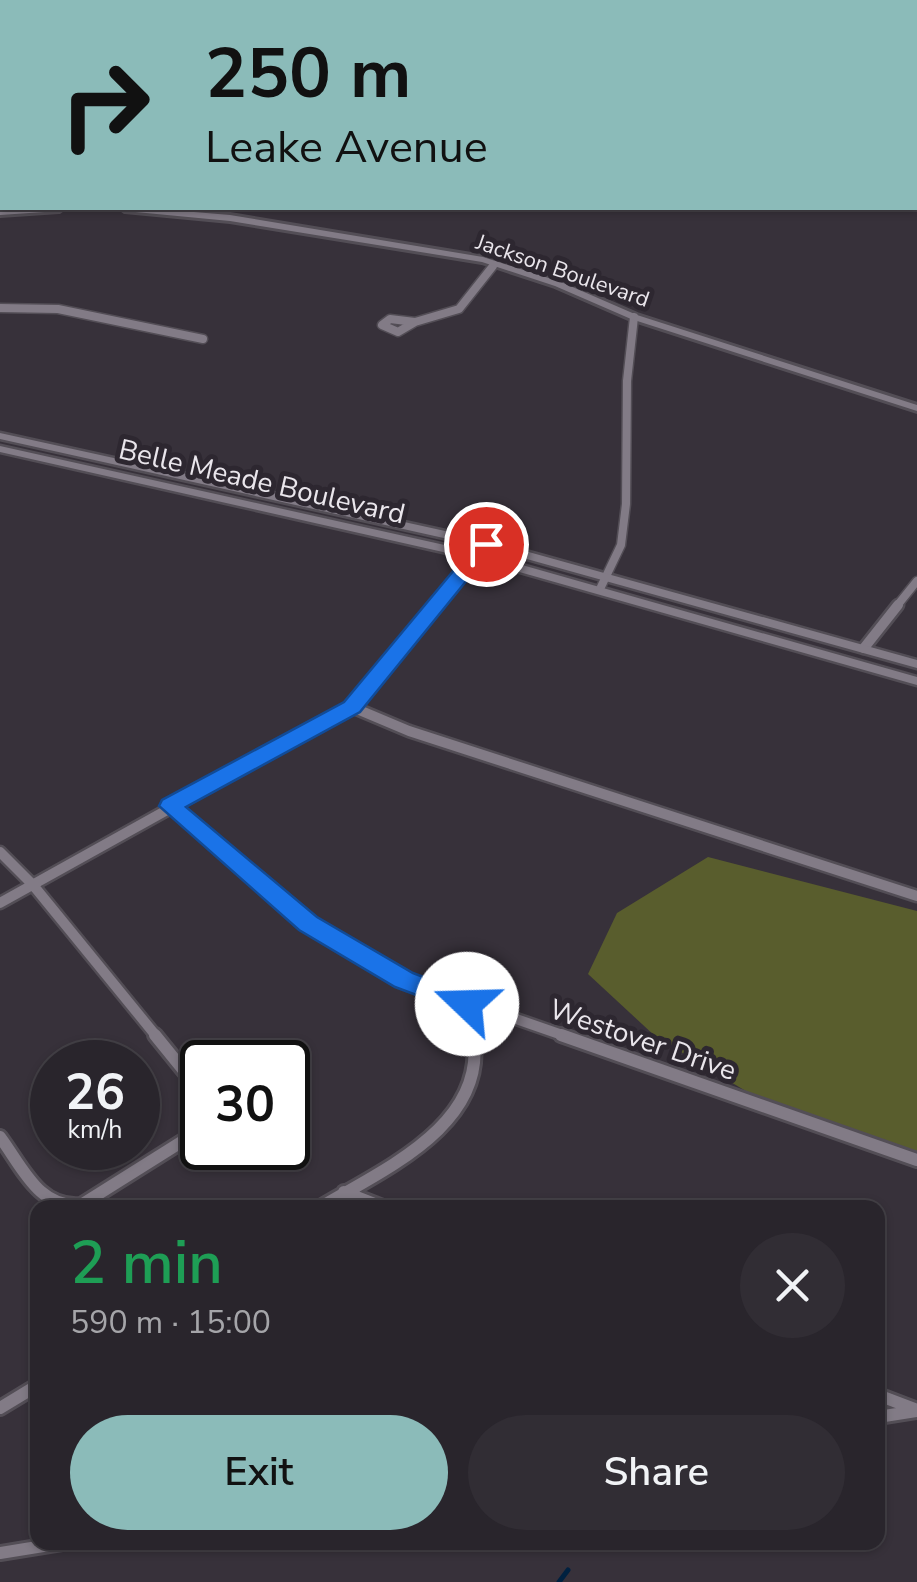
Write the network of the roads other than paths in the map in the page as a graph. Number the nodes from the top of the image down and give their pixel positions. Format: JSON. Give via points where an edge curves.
{"nodes":[{"id":1,"x":30,"y":210,"type":"edge"},
{"id":2,"x":174,"y":210,"type":"edge"},
{"id":3,"x":0,"y":212,"type":"edge"},
{"id":4,"x":222,"y":212,"type":"edge"},
{"id":5,"x":495,"y":264,"type":"junction"},
{"id":6,"x":0,"y":308,"type":"edge"},
{"id":7,"x":634,"y":316,"type":"junction"},
{"id":8,"x":415,"y":322,"type":"dead end"},
{"id":9,"x":203,"y":339,"type":"dead end"},
{"id":10,"x":917,"y":408,"type":"edge"},
{"id":11,"x":0,"y":436,"type":"edge"},
{"id":12,"x":0,"y":449,"type":"edge"},
{"id":13,"x":237,"y":486,"type":"junction"},
{"id":14,"x":228,"y":498,"type":"junction"},
{"id":15,"x":287,"y":505,"type":"junction"},
{"id":16,"x":486,"y":544,"type":"junction"},
{"id":17,"x":476,"y":556,"type":"junction"},
{"id":18,"x":607,"y":576,"type":"junction"},
{"id":19,"x":917,"y":581,"type":"edge"},
{"id":20,"x":600,"y":589,"type":"junction"},
{"id":21,"x":864,"y":648,"type":"junction"},
{"id":22,"x":857,"y":663,"type":"junction"},
{"id":23,"x":917,"y":664,"type":"edge"},
{"id":24,"x":917,"y":680,"type":"edge"},
{"id":25,"x":352,"y":707,"type":"junction"},
{"id":26,"x":170,"y":806,"type":"junction"},
{"id":27,"x":0,"y":852,"type":"edge"},
{"id":28,"x":33,"y":885,"type":"junction"},
{"id":29,"x":917,"y":896,"type":"edge"},
{"id":30,"x":0,"y":903,"type":"edge"},
{"id":31,"x":467,"y":1004,"type":"junction"},
{"id":32,"x":180,"y":1065,"type":"edge"},
{"id":33,"x":0,"y":1137,"type":"edge"},
{"id":34,"x":180,"y":1142,"type":"edge"},
{"id":35,"x":917,"y":1160,"type":"edge"},
{"id":36,"x":344,"y":1192,"type":"junction"},
{"id":37,"x":49,"y":1200,"type":"edge"},
{"id":38,"x":89,"y":1200,"type":"edge"},
{"id":39,"x":332,"y":1200,"type":"edge"},
{"id":40,"x":364,"y":1200,"type":"edge"},
{"id":41,"x":30,"y":1390,"type":"edge"},
{"id":42,"x":885,"y":1399,"type":"edge"},
{"id":43,"x":0,"y":1408,"type":"edge"},
{"id":44,"x":917,"y":1411,"type":"edge"},
{"id":45,"x":885,"y":1416,"type":"edge"},
{"id":46,"x":30,"y":1548,"type":"edge"},
{"id":47,"x":0,"y":1553,"type":"edge"}],
"edges":[{"from":1,"to":3,"type":"street"},
{"from":2,"to":4,"type":"street","name":"Jackson Boulevard"},
{"from":4,"to":5,"type":"street","name":"Jackson Boulevard"},
{"from":5,"to":7,"type":"street","name":"Jackson Boulevard"},
{"from":5,"to":8,"type":"street","via":[[459,309]]},
{"from":6,"to":9,"type":"street","via":[[58,309]]},
{"from":7,"to":10,"type":"street","name":"Jackson Boulevard"},
{"from":7,"to":18,"type":"street","via":[[626,504],[621,545]]},
{"from":11,"to":13,"type":"main road","name":"Belle Meade Boulevard"},
{"from":12,"to":14,"type":"main road","name":"Belle Meade Boulevard"},
{"from":13,"to":14,"type":"main road"},
{"from":13,"to":15,"type":"main road","name":"Belle Meade Boulevard"},
{"from":14,"to":15,"type":"main road","name":"Belle Meade Boulevard"},
{"from":15,"to":16,"type":"main road","name":"Belle Meade Boulevard"},
{"from":15,"to":17,"type":"main road","name":"Belle Meade Boulevard"},
{"from":16,"to":17,"type":"street"},
{"from":16,"to":18,"type":"main road","name":"Belle Meade Boulevard"},
{"from":17,"to":20,"type":"main road","name":"Belle Meade Boulevard"},
{"from":17,"to":25,"type":"street"},
{"from":18,"to":20,"type":"street"},
{"from":18,"to":21,"type":"main road","name":"Belle Meade Boulevard"},
{"from":19,"to":21,"type":"street"},
{"from":20,"to":22,"type":"main road","name":"Belle Meade Boulevard"},
{"from":21,"to":22,"type":"main road"},
{"from":21,"to":23,"type":"main road","name":"Belle Meade Boulevard"},
{"from":22,"to":24,"type":"main road","name":"Belle Meade Boulevard"},
{"from":25,"to":26,"type":"street"},
{"from":25,"to":29,"type":"street"},
{"from":26,"to":28,"type":"street"},
{"from":26,"to":31,"type":"street","name":"Westover Drive","via":[[308,923],[404,980]]},
{"from":27,"to":28,"type":"street"},
{"from":28,"to":30,"type":"street"},
{"from":28,"to":32,"type":"street"},
{"from":31,"to":35,"type":"street","name":"Westover Drive"},
{"from":31,"to":36,"type":"street","via":[[476,1060],[467,1098],[446,1125]]},
{"from":33,"to":37,"type":"street"},
{"from":34,"to":38,"type":"street"},
{"from":36,"to":39,"type":"street"},
{"from":36,"to":40,"type":"street"},
{"from":41,"to":43,"type":"street"},
{"from":42,"to":44,"type":"street"},
{"from":44,"to":45,"type":"street"},
{"from":46,"to":47,"type":"street"}]}
